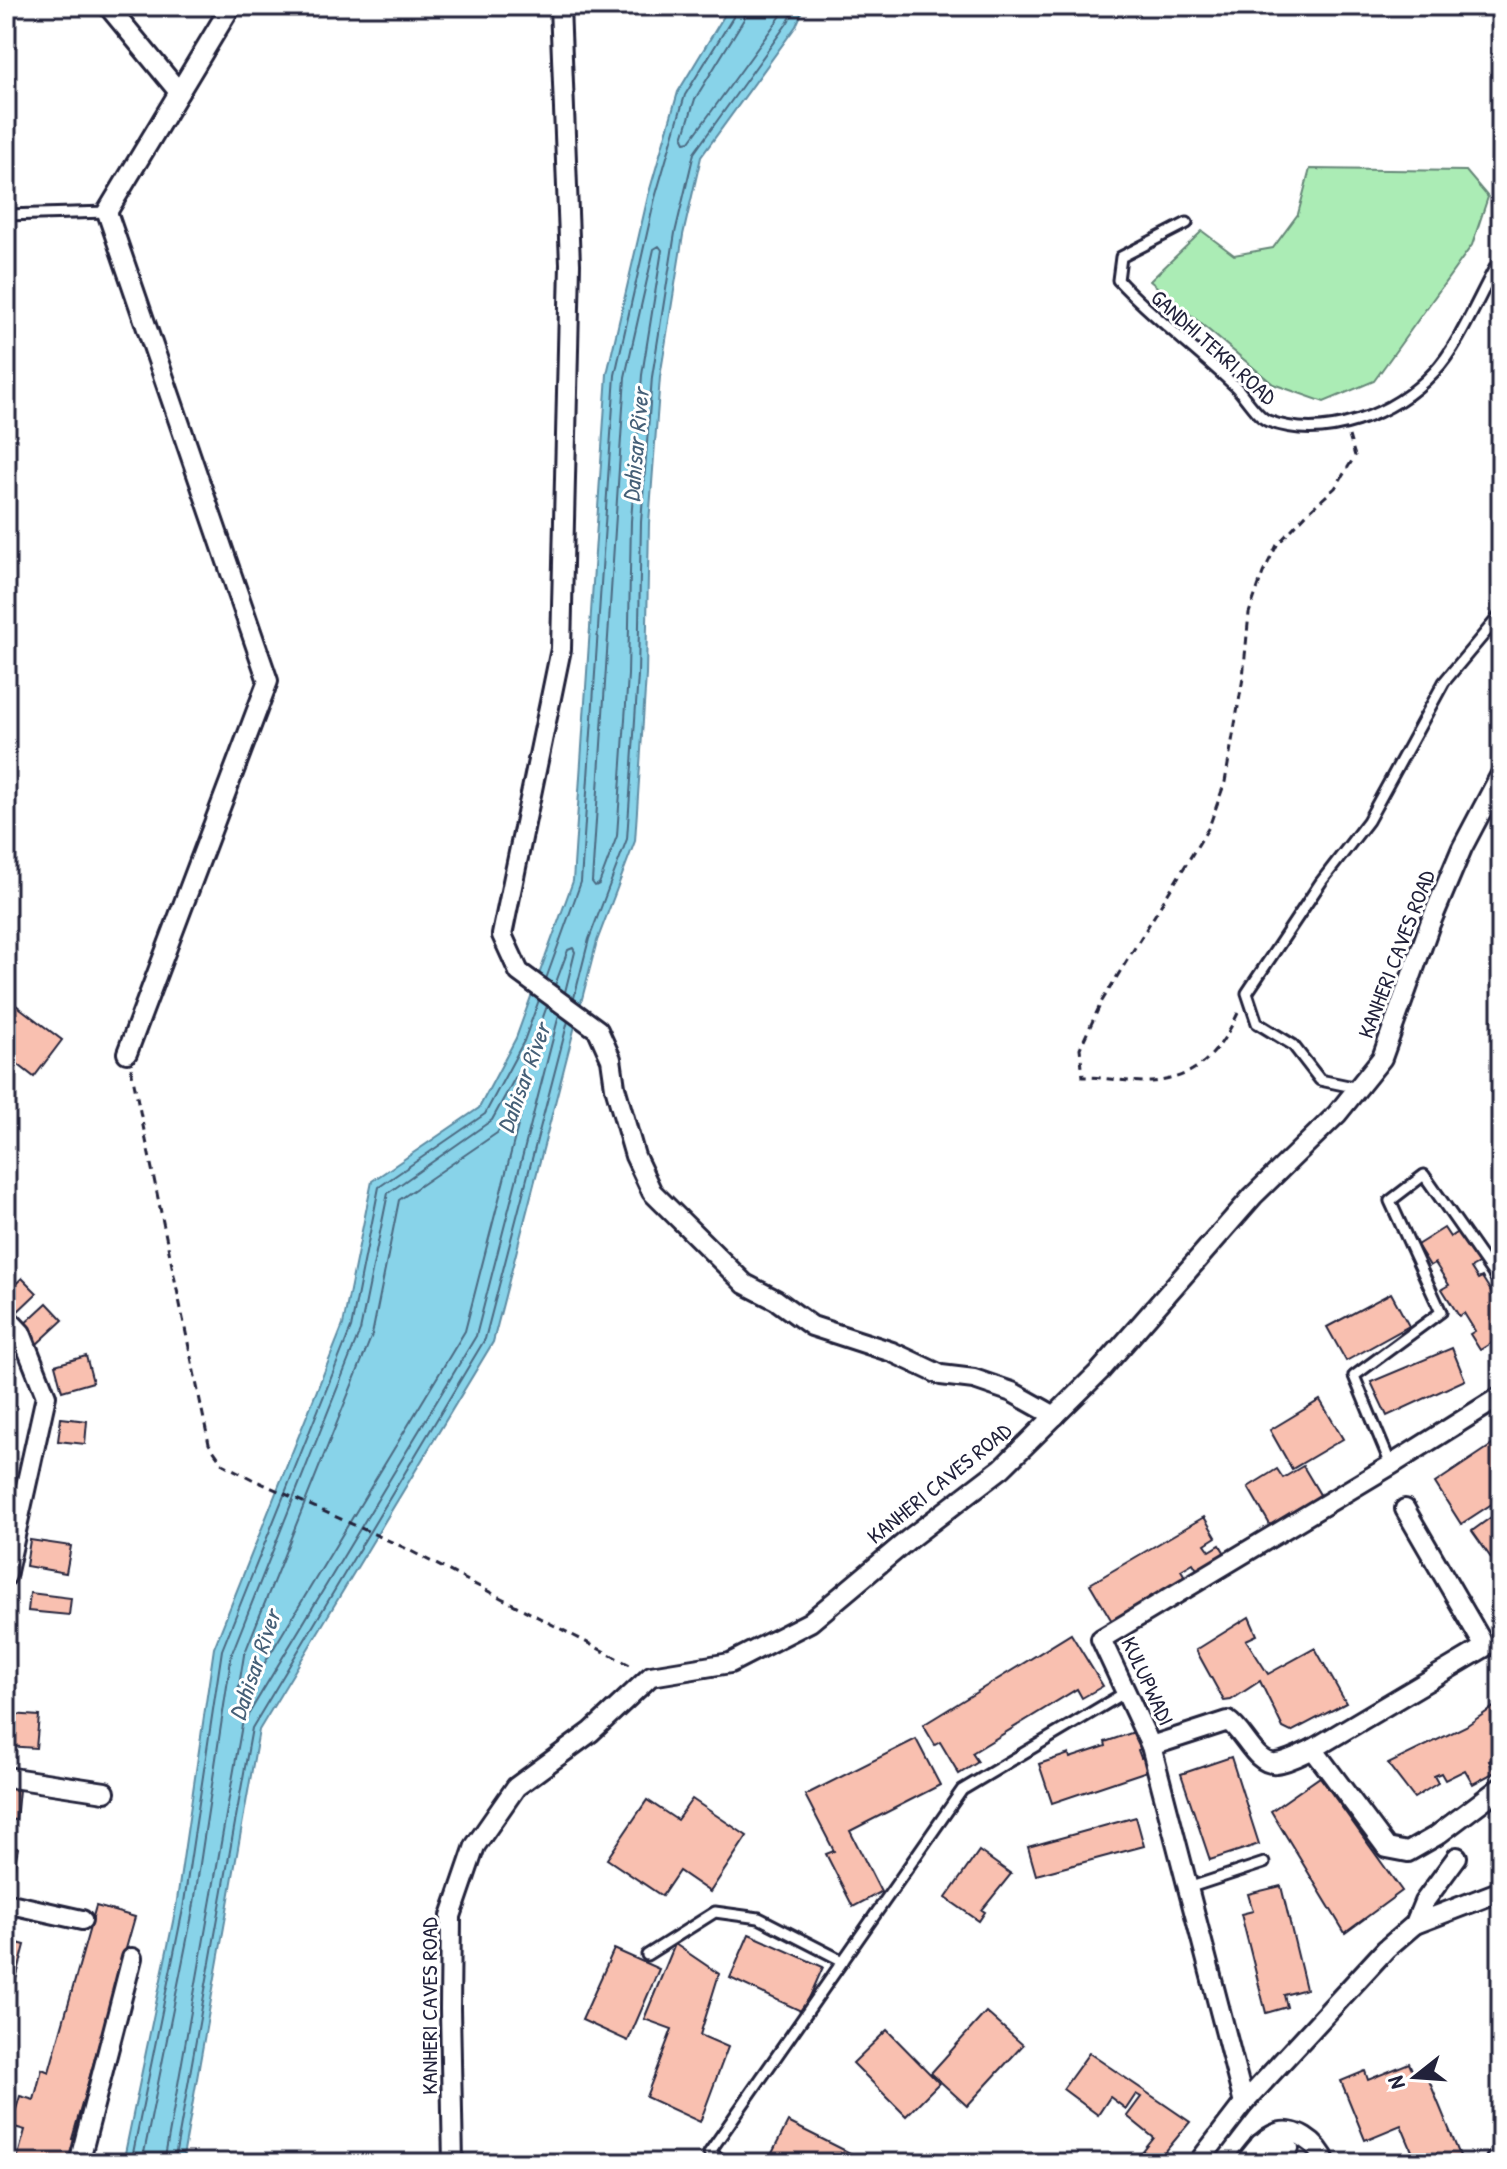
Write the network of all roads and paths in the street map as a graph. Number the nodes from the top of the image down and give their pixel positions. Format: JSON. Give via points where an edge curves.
{"nodes":[{"id":1,"x":108,"y":6,"type":"edge"},
{"id":2,"x":231,"y":6,"type":"edge"},
{"id":3,"x":560,"y":6,"type":"edge"},
{"id":4,"x":179,"y":92,"type":"junction"},
{"id":5,"x":107,"y":212,"type":"junction"},
{"id":6,"x":6,"y":215,"type":"edge"},
{"id":7,"x":1187,"y":223,"type":"dead end"},
{"id":8,"x":1501,"y":257,"type":"edge"},
{"id":9,"x":1346,"y":425,"type":"junction"},
{"id":10,"x":1501,"y":614,"type":"edge"},
{"id":11,"x":1501,"y":774,"type":"edge"},
{"id":12,"x":1247,"y":993,"type":"junction"},
{"id":13,"x":127,"y":1053,"type":"joint"},
{"id":14,"x":1358,"y":1088,"type":"junction"},
{"id":15,"x":1501,"y":1285,"type":"edge"},
{"id":16,"x":6,"y":1317,"type":"edge"},
{"id":17,"x":1501,"y":1396,"type":"edge"},
{"id":18,"x":1055,"y":1416,"type":"junction"},
{"id":19,"x":1391,"y":1465,"type":"junction"},
{"id":20,"x":1405,"y":1509,"type":"dead end"},
{"id":21,"x":7,"y":1564,"type":"edge"},
{"id":22,"x":1493,"y":1647,"type":"edge"},
{"id":23,"x":651,"y":1676,"type":"junction"},
{"id":24,"x":1126,"y":1692,"type":"junction"},
{"id":25,"x":1151,"y":1746,"type":"junction"},
{"id":26,"x":1313,"y":1749,"type":"junction"},
{"id":27,"x":6,"y":1777,"type":"edge"},
{"id":28,"x":1501,"y":1787,"type":"edge"},
{"id":29,"x":105,"y":1792,"type":"dead end"},
{"id":30,"x":1457,"y":1857,"type":"dead end"},
{"id":31,"x":1264,"y":1863,"type":"dead end"},
{"id":32,"x":1188,"y":1888,"type":"junction"},
{"id":33,"x":1501,"y":1891,"type":"edge"},
{"id":34,"x":6,"y":1903,"type":"edge"},
{"id":35,"x":82,"y":1920,"type":"dead end"},
{"id":36,"x":1415,"y":1924,"type":"junction"},
{"id":37,"x":647,"y":1955,"type":"dead end"},
{"id":38,"x":132,"y":1958,"type":"dead end"},
{"id":39,"x":843,"y":1961,"type":"junction"},
{"id":40,"x":1244,"y":2103,"type":"junction"},
{"id":41,"x":1260,"y":2144,"type":"junction"},
{"id":42,"x":1289,"y":2148,"type":"dead end"},
{"id":43,"x":79,"y":2163,"type":"edge"},
{"id":44,"x":453,"y":2163,"type":"edge"},
{"id":45,"x":729,"y":2163,"type":"edge"},
{"id":46,"x":1198,"y":2163,"type":"edge"},
{"id":47,"x":1245,"y":2163,"type":"edge"},
{"id":48,"x":1326,"y":2163,"type":"edge"}],
"edges":[{"from":1,"to":4,"type":"street"},
{"from":2,"to":4,"type":"street"},
{"from":3,"to":18,"type":"street","via":[[570,264],[561,649],[502,935],[519,972],[598,1030],[611,1059],[635,1156],[652,1192],[745,1284],[812,1326],[892,1352],[941,1375],[1012,1392]]},
{"from":4,"to":5,"type":"street"},
{"from":5,"to":6,"type":"lane"},
{"from":5,"to":13,"type":"street","via":[[268,681]]},
{"from":7,"to":9,"type":"lane","name":"GANDHI TEKRI ROAD","via":[[1121,257],[1118,280],[1265,420],[1311,429]]},
{"from":8,"to":9,"type":"lane","name":"GANDHI TEKRI ROAD","via":[[1435,372],[1395,404]]},
{"from":9,"to":12,"type":"path","via":[[1355,456],[1335,488],[1277,545],[1249,613],[1225,782],[1209,827],[1102,1001],[1080,1048],[1083,1077],[1150,1082],[1193,1073],[1225,1040]]},
{"from":10,"to":12,"type":"lane","via":[[1444,682],[1368,821]]},
{"from":11,"to":14,"type":"street","name":"KANHERI CAVES ROAD","via":[[1430,924],[1382,1058]]},
{"from":12,"to":14,"type":"lane","via":[[1257,1023],[1293,1045],[1320,1080]]},
{"from":13,"to":23,"type":"path","via":[[209,1444],[223,1464],[405,1548]]},
{"from":14,"to":18,"type":"street","name":"KANHERI CAVES ROAD"},
{"from":15,"to":19,"type":"lane","via":[[1424,1175],[1390,1201],[1441,1312],[1354,1376]]},
{"from":16,"to":21,"type":"street","via":[[21,1333],[46,1396]]},
{"from":17,"to":19,"type":"street","name":"KULUPWADI"},
{"from":18,"to":23,"type":"street","name":"KANHERI CAVES ROAD","via":[[1002,1468],[810,1622],[730,1663]]},
{"from":19,"to":24,"type":"street","name":"KULUPWADI","via":[[1101,1639]]},
{"from":20,"to":22,"type":"street"},
{"from":22,"to":26,"type":"street"},
{"from":23,"to":44,"type":"street","name":"KANHERI CAVES ROAD","via":[[591,1732],[516,1787],[475,1846],[451,1916]]},
{"from":24,"to":25,"type":"street","name":"KULUPWADI"},
{"from":24,"to":39,"type":"lane","via":[[962,1790]]},
{"from":25,"to":26,"type":"street","via":[[1228,1721],[1267,1763]]},
{"from":25,"to":32,"type":"street","name":"KULUPWADI"},
{"from":26,"to":28,"type":"street","via":[[1387,1848],[1408,1852]]},
{"from":27,"to":29,"type":"street"},
{"from":30,"to":36,"type":"street","via":[[1424,1902]]},
{"from":31,"to":32,"type":"lane"},
{"from":32,"to":40,"type":"street","name":"KULUPWADI"},
{"from":33,"to":36,"type":"street"},
{"from":34,"to":35,"type":"street"},
{"from":36,"to":40,"type":"street"},
{"from":37,"to":39,"type":"lane","via":[[715,1912],[759,1918]]},
{"from":38,"to":43,"type":"street"},
{"from":39,"to":45,"type":"lane","via":[[709,2153]]},
{"from":40,"to":46,"type":"street"},
{"from":41,"to":42,"type":"street"},
{"from":41,"to":47,"type":"street"},
{"from":41,"to":48,"type":"street","via":[[1277,2132],[1291,2132],[1314,2145]]}]}
